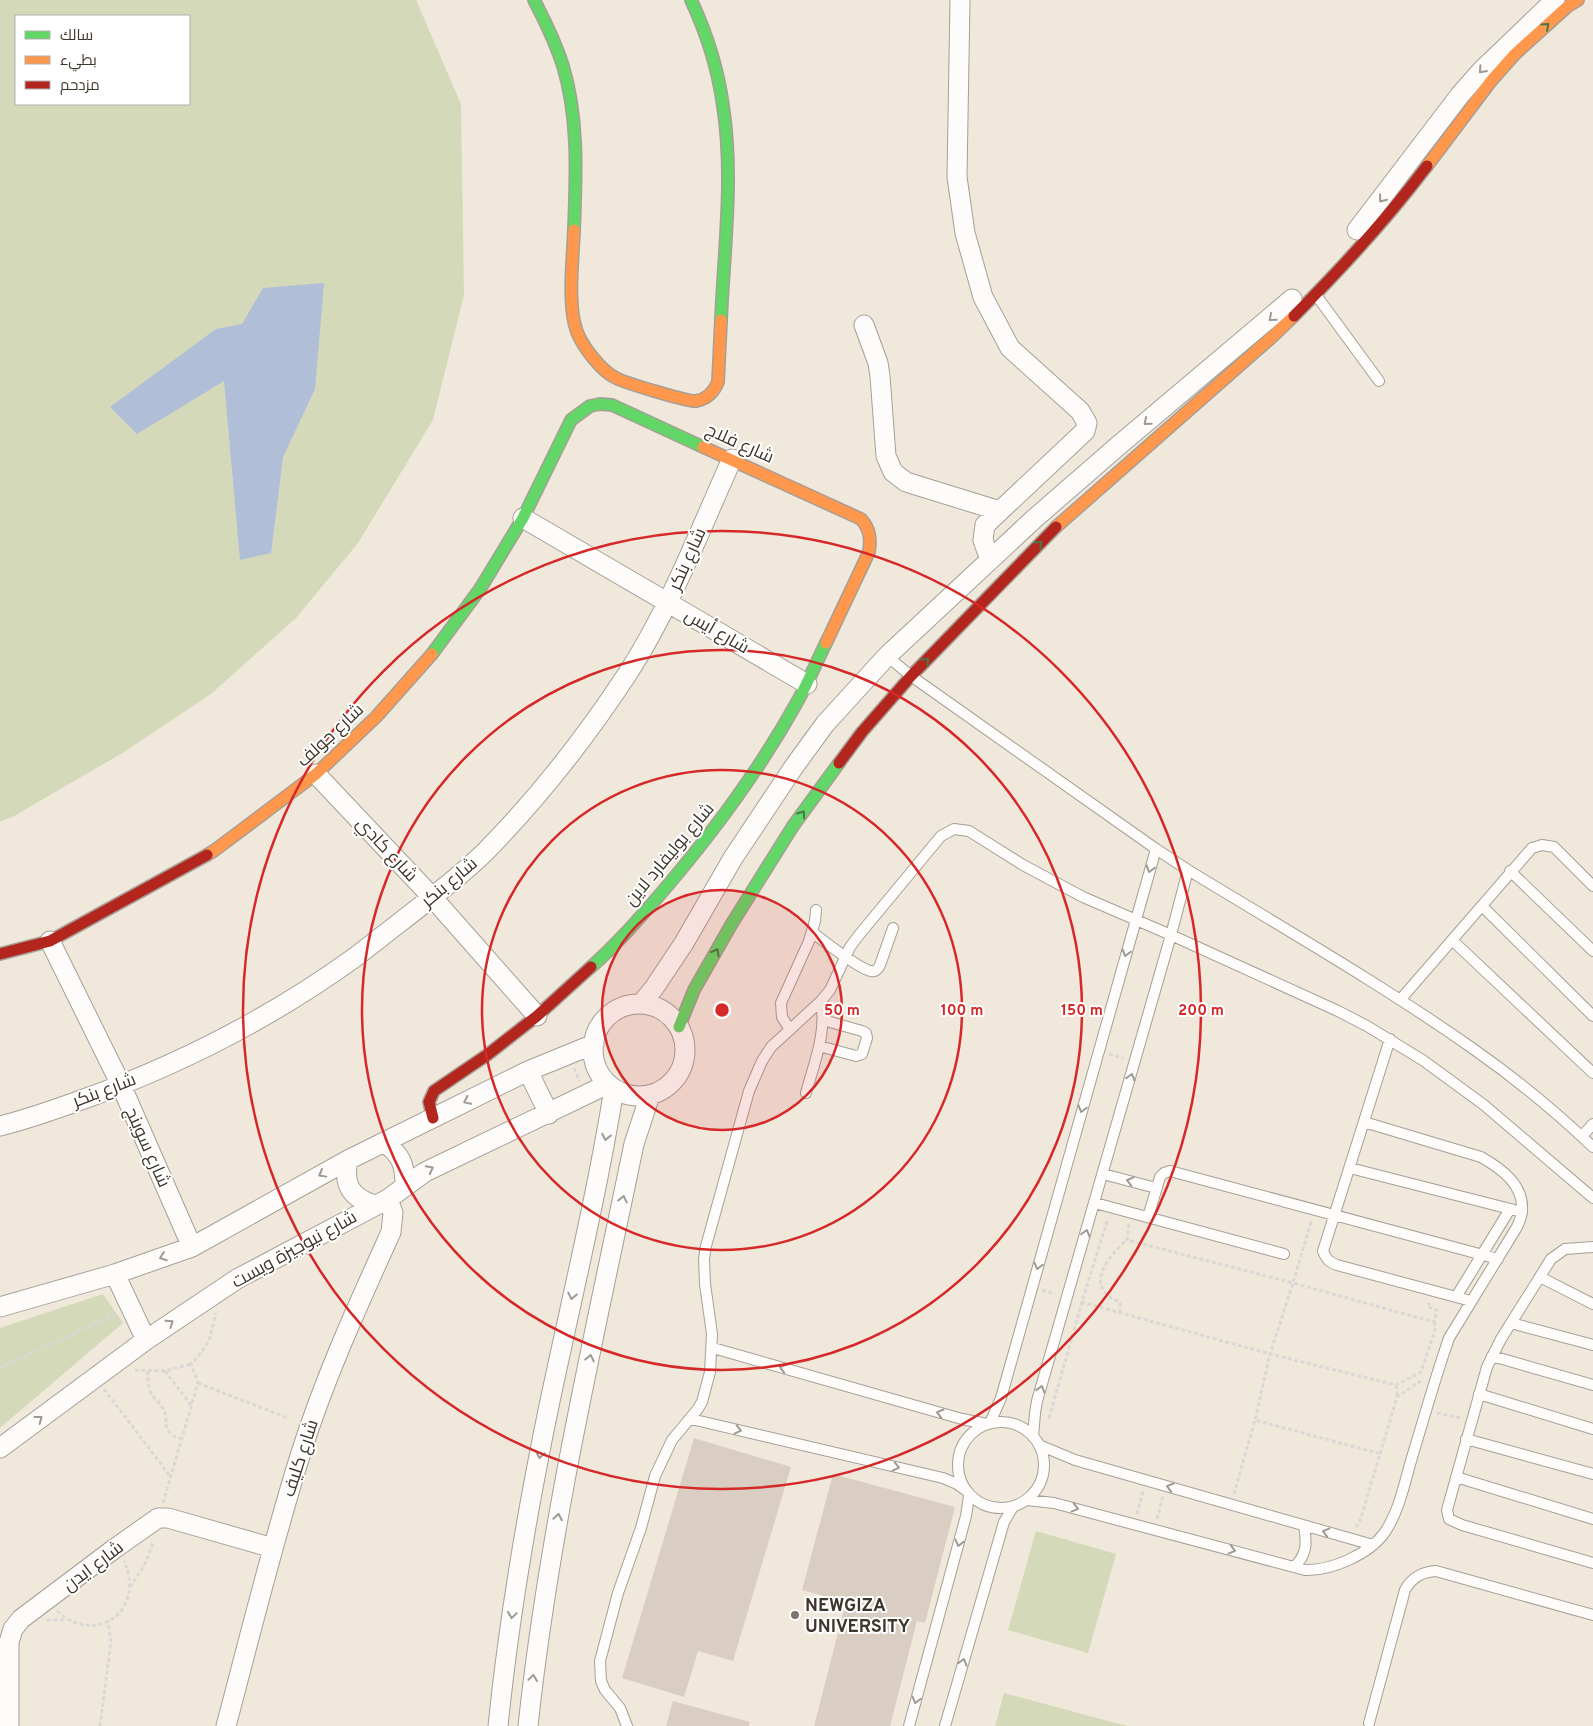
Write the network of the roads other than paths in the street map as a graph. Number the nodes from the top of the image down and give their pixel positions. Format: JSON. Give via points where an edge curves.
{"nodes":[{"id":1,"x":534,"y":0,"type":"edge"},
{"id":2,"x":690,"y":0,"type":"edge"},
{"id":3,"x":960,"y":0,"type":"edge"},
{"id":4,"x":1554,"y":0,"type":"edge"},
{"id":5,"x":1578,"y":0,"type":"edge"},
{"id":6,"x":1316,"y":294,"type":"junction"},
{"id":7,"x":864,"y":325,"type":"dead end"},
{"id":8,"x":1379,"y":382,"type":"dead end"},
{"id":9,"x":571,"y":420,"type":"joint"},
{"id":10,"x":732,"y":459,"type":"junction"},
{"id":11,"x":1000,"y":511,"type":"junction"},
{"id":12,"x":523,"y":518,"type":"junction"},
{"id":13,"x":869,"y":552,"type":"joint"},
{"id":14,"x":990,"y":560,"type":"junction"},
{"id":15,"x":667,"y":602,"type":"junction"},
{"id":16,"x":887,"y":656,"type":"junction"},
{"id":17,"x":911,"y":676,"type":"junction"},
{"id":18,"x":807,"y":684,"type":"junction"},
{"id":19,"x":316,"y":774,"type":"junction"},
{"id":20,"x":1156,"y":849,"type":"junction"},
{"id":21,"x":1188,"y":870,"type":"junction"},
{"id":22,"x":1510,"y":871,"type":"junction"},
{"id":23,"x":1593,"y":886,"type":"edge"},
{"id":24,"x":432,"y":897,"type":"junction"},
{"id":25,"x":1482,"y":906,"type":"junction"},
{"id":26,"x":816,"y":910,"type":"dead end"},
{"id":27,"x":1135,"y":920,"type":"junction"},
{"id":28,"x":893,"y":928,"type":"dead end"},
{"id":29,"x":812,"y":932,"type":"junction"},
{"id":30,"x":1171,"y":935,"type":"junction"},
{"id":31,"x":1452,"y":940,"type":"junction"},
{"id":32,"x":50,"y":941,"type":"junction"},
{"id":33,"x":684,"y":943,"type":"junction"},
{"id":34,"x":1593,"y":951,"type":"edge"},
{"id":35,"x":0,"y":954,"type":"edge"},
{"id":36,"x":846,"y":957,"type":"junction"},
{"id":37,"x":705,"y":970,"type":"junction"},
{"id":38,"x":1400,"y":1000,"type":"junction"},
{"id":39,"x":821,"y":1001,"type":"junction"},
{"id":40,"x":641,"y":1004,"type":"junction"},
{"id":41,"x":537,"y":1016,"type":"junction"},
{"id":42,"x":1593,"y":1016,"type":"edge"},
{"id":43,"x":823,"y":1020,"type":"junction"},
{"id":44,"x":679,"y":1027,"type":"junction"},
{"id":45,"x":790,"y":1030,"type":"junction"},
{"id":46,"x":1390,"y":1039,"type":"junction"},
{"id":47,"x":594,"y":1044,"type":"junction"},
{"id":48,"x":819,"y":1046,"type":"junction"},
{"id":49,"x":487,"y":1055,"type":"junction"},
{"id":50,"x":528,"y":1071,"type":"junction"},
{"id":51,"x":1593,"y":1073,"type":"edge"},
{"id":52,"x":502,"y":1084,"type":"junction"},
{"id":53,"x":121,"y":1085,"type":"junction"},
{"id":54,"x":611,"y":1087,"type":"junction"},
{"id":55,"x":806,"y":1093,"type":"dead end"},
{"id":56,"x":650,"y":1095,"type":"junction"},
{"id":57,"x":548,"y":1114,"type":"junction"},
{"id":58,"x":433,"y":1118,"type":"junction"},
{"id":59,"x":1364,"y":1122,"type":"junction"},
{"id":60,"x":1593,"y":1124,"type":"edge"},
{"id":61,"x":0,"y":1126,"type":"edge"},
{"id":62,"x":1582,"y":1136,"type":"junction"},
{"id":63,"x":384,"y":1142,"type":"junction"},
{"id":64,"x":1593,"y":1146,"type":"edge"},
{"id":65,"x":348,"y":1160,"type":"junction"},
{"id":66,"x":1350,"y":1168,"type":"junction"},
{"id":67,"x":1104,"y":1174,"type":"junction"},
{"id":68,"x":405,"y":1186,"type":"junction"},
{"id":69,"x":1156,"y":1188,"type":"junction"},
{"id":70,"x":1593,"y":1198,"type":"edge"},
{"id":71,"x":381,"y":1202,"type":"junction"},
{"id":72,"x":1095,"y":1203,"type":"junction"},
{"id":73,"x":1510,"y":1209,"type":"junction"},
{"id":74,"x":1522,"y":1212,"type":"junction"},
{"id":75,"x":1334,"y":1214,"type":"junction"},
{"id":76,"x":1148,"y":1217,"type":"junction"},
{"id":77,"x":192,"y":1247,"type":"junction"},
{"id":78,"x":1592,"y":1247,"type":"edge"},
{"id":79,"x":1284,"y":1254,"type":"dead end"},
{"id":80,"x":1482,"y":1254,"type":"junction"},
{"id":81,"x":1498,"y":1259,"type":"junction"},
{"id":82,"x":114,"y":1274,"type":"junction"},
{"id":83,"x":1540,"y":1277,"type":"junction"},
{"id":84,"x":1456,"y":1297,"type":"junction"},
{"id":85,"x":1471,"y":1301,"type":"junction"},
{"id":86,"x":1593,"y":1304,"type":"edge"},
{"id":87,"x":0,"y":1307,"type":"edge"},
{"id":88,"x":1511,"y":1323,"type":"junction"},
{"id":89,"x":146,"y":1340,"type":"junction"},
{"id":90,"x":1593,"y":1345,"type":"edge"},
{"id":91,"x":713,"y":1348,"type":"junction"},
{"id":92,"x":1492,"y":1356,"type":"junction"},
{"id":93,"x":1593,"y":1385,"type":"edge"},
{"id":94,"x":1479,"y":1394,"type":"junction"},
{"id":95,"x":691,"y":1419,"type":"junction"},
{"id":96,"x":989,"y":1423,"type":"junction"},
{"id":97,"x":1593,"y":1429,"type":"edge"},
{"id":98,"x":1466,"y":1439,"type":"junction"},
{"id":99,"x":1036,"y":1441,"type":"junction"},
{"id":100,"x":0,"y":1448,"type":"edge"},
{"id":101,"x":1593,"y":1474,"type":"edge"},
{"id":102,"x":1456,"y":1477,"type":"junction"},
{"id":103,"x":967,"y":1492,"type":"junction"},
{"id":104,"x":1028,"y":1500,"type":"junction"},
{"id":105,"x":1014,"y":1507,"type":"junction"},
{"id":106,"x":1593,"y":1519,"type":"edge"},
{"id":107,"x":1304,"y":1526,"type":"junction"},
{"id":108,"x":1373,"y":1545,"type":"junction"},
{"id":109,"x":273,"y":1548,"type":"junction"},
{"id":110,"x":1593,"y":1563,"type":"edge"},
{"id":111,"x":1294,"y":1567,"type":"junction"},
{"id":112,"x":1593,"y":1615,"type":"edge"},
{"id":113,"x":1369,"y":1723,"type":"dead end"},
{"id":114,"x":10,"y":1726,"type":"edge"},
{"id":115,"x":226,"y":1726,"type":"edge"},
{"id":116,"x":498,"y":1726,"type":"edge"},
{"id":117,"x":528,"y":1726,"type":"edge"},
{"id":118,"x":627,"y":1726,"type":"edge"},
{"id":119,"x":909,"y":1726,"type":"edge"},
{"id":120,"x":945,"y":1726,"type":"edge"}],
"edges":[{"from":1,"to":2,"type":"street","via":[[563,67],[573,116],[576,166],[572,304],[578,332],[590,354],[615,378],[691,402],[708,397],[718,382],[728,172],[727,133],[720,84],[704,30]]},
{"from":3,"to":11,"type":"street","via":[[957,177],[965,233],[983,297],[1010,348],[1080,411],[1087,423],[1085,431]]},
{"from":4,"to":14,"type":"street","one_way":true,"via":[[1460,95],[1367,218],[1311,281]]},
{"from":6,"to":5,"type":"street","one_way":true,"via":[[1401,200],[1468,109],[1515,54]]},
{"from":6,"to":8,"type":"lane"},
{"from":17,"to":6,"type":"street","one_way":true,"via":[[1047,535],[1272,337]]},
{"from":7,"to":11,"type":"street","via":[[880,376],[886,456],[893,472],[916,486]]},
{"from":9,"to":10,"type":"street","name":"شارع فلاج","via":[[590,406],[612,405]]},
{"from":9,"to":12,"type":"street","name":"شارع جولف"},
{"from":10,"to":13,"type":"street","name":"شارع فلاج","via":[[861,519],[870,534]]},
{"from":10,"to":15,"type":"street","name":"شارع بنكر"},
{"from":11,"to":14,"type":"street","via":[[985,525],[983,533]]},
{"from":12,"to":15,"type":"street","name":"شارع أيس"},
{"from":12,"to":19,"type":"street","name":"شارع جولف","via":[[480,589],[431,655],[376,717]]},
{"from":13,"to":18,"type":"street","name":"شارع بوليفارد لاين"},
{"from":14,"to":16,"type":"street"},
{"from":15,"to":18,"type":"street","name":"شارع أيس"},
{"from":15,"to":24,"type":"street","name":"شارع بنكر","via":[[630,670],[586,735],[538,796],[484,852]]},
{"from":16,"to":17,"type":"lane"},
{"from":16,"to":33,"type":"street","via":[[825,724],[793,768],[733,858]]},
{"from":17,"to":20,"type":"lane"},
{"from":37,"to":17,"type":"street","one_way":true,"via":[[799,818],[862,732]]},
{"from":18,"to":41,"type":"street","name":"شارع بوليفارد لاين","via":[[763,759],[686,865],[597,962]]},
{"from":19,"to":24,"type":"street","name":"شارع كادي"},
{"from":19,"to":32,"type":"street","name":"شارع جولف","via":[[215,850]]},
{"from":20,"to":21,"type":"lane"},
{"from":20,"to":27,"type":"lane","one_way":true},
{"from":21,"to":30,"type":"lane"},
{"from":21,"to":38,"type":"lane"},
{"from":22,"to":23,"type":"lane","via":[[1532,848],[1548,845]]},
{"from":22,"to":25,"type":"lane"},
{"from":22,"to":34,"type":"lane"},
{"from":24,"to":41,"type":"street","name":"شارع كادي"},
{"from":24,"to":53,"type":"street","name":"شارع بنكر","via":[[353,959],[276,1009],[195,1052]]},
{"from":25,"to":31,"type":"lane"},
{"from":25,"to":42,"type":"lane"},
{"from":26,"to":29,"type":"lane"},
{"from":27,"to":30,"type":"lane"},
{"from":27,"to":36,"type":"lane","via":[[1052,882],[969,831],[954,829],[941,836],[859,935]]},
{"from":27,"to":96,"type":"lane","one_way":true,"via":[[1001,1398]]},
{"from":28,"to":36,"type":"lane","via":[[876,970],[870,971]]},
{"from":29,"to":36,"type":"lane"},
{"from":29,"to":45,"type":"lane","via":[[782,997],[780,1009]]},
{"from":30,"to":46,"type":"lane","via":[[1338,1011]]},
{"from":67,"to":30,"type":"lane","one_way":true},
{"from":31,"to":38,"type":"lane"},
{"from":31,"to":51,"type":"lane"},
{"from":32,"to":35,"type":"street","name":"شارع جولف"},
{"from":32,"to":53,"type":"street","name":"شارع سوينج"},
{"from":33,"to":37,"type":"street","via":[[692,959]]},
{"from":33,"to":40,"type":"street"},
{"from":36,"to":39,"type":"lane"},
{"from":37,"to":44,"type":"street"},
{"from":38,"to":62,"type":"lane","via":[[1474,1049]]},
{"from":39,"to":43,"type":"lane"},
{"from":39,"to":45,"type":"lane"},
{"from":40,"to":44,"type":"street","via":[[656,1007]]},
{"from":40,"to":47,"type":"street","via":[[624,1007],[610,1015],[602,1023]]},
{"from":41,"to":49,"type":"street","name":"شارع بوليفارد لاين"},
{"from":43,"to":48,"type":"lane"},
{"from":43,"to":48,"type":"lane","via":[[864,1032],[867,1038],[862,1054],[856,1056]]},
{"from":44,"to":56,"type":"street","via":[[685,1047],[681,1068],[669,1085]]},
{"from":45,"to":91,"type":"lane","via":[[771,1047],[754,1076],[706,1246],[704,1278]]},
{"from":46,"to":59,"type":"lane"},
{"from":46,"to":70,"type":"lane","via":[[1484,1105]]},
{"from":47,"to":50,"type":"street"},
{"from":47,"to":54,"type":"street","via":[[598,1070]]},
{"from":48,"to":55,"type":"lane"},
{"from":49,"to":52,"type":"street"},
{"from":49,"to":58,"type":"street","name":"شارع بوليفارد لاين","via":[[431,1094],[429,1102]]},
{"from":50,"to":52,"type":"street"},
{"from":50,"to":57,"type":"street"},
{"from":52,"to":58,"type":"street","one_way":true},
{"from":53,"to":61,"type":"street","name":"شارع بنكر"},
{"from":53,"to":77,"type":"street","name":"شارع سوينج"},
{"from":54,"to":56,"type":"street","via":[[626,1094]]},
{"from":54,"to":57,"type":"street","name":"شارع نيوجيزة ويست"},
{"from":54,"to":116,"type":"street","one_way":true,"via":[[606,1137],[548,1413],[516,1589]]},
{"from":117,"to":56,"type":"street","one_way":true,"via":[[558,1518],[634,1144]]},
{"from":68,"to":57,"type":"street","name":"شارع نيوجيزة ويست","one_way":true,"via":[[436,1166]]},
{"from":58,"to":63,"type":"street"},
{"from":59,"to":66,"type":"lane"},
{"from":59,"to":74,"type":"lane","via":[[1482,1157],[1512,1179],[1520,1195]]},
{"from":60,"to":62,"type":"lane"},
{"from":62,"to":64,"type":"lane"},
{"from":63,"to":65,"type":"street"},
{"from":63,"to":68,"type":"street","via":[[401,1160]]},
{"from":65,"to":71,"type":"street","via":[[347,1183],[353,1194],[363,1202]]},
{"from":65,"to":77,"type":"street","one_way":true},
{"from":66,"to":73,"type":"lane"},
{"from":66,"to":75,"type":"lane"},
{"from":69,"to":67,"type":"lane","one_way":true},
{"from":67,"to":72,"type":"lane"},
{"from":68,"to":71,"type":"street","name":"شارع نيوجيزة ويست"},
{"from":69,"to":75,"type":"lane","via":[[1160,1177],[1170,1171]]},
{"from":69,"to":76,"type":"lane"},
{"from":89,"to":71,"type":"street","name":"شارع نيوجيزة ويست","one_way":true,"via":[[237,1279]]},
{"from":71,"to":109,"type":"street","name":"شارع كليف","via":[[393,1213],[391,1232],[327,1378]]},
{"from":72,"to":76,"type":"lane"},
{"from":99,"to":72,"type":"lane","one_way":true,"via":[[1035,1413]]},
{"from":73,"to":74,"type":"lane"},
{"from":73,"to":80,"type":"lane"},
{"from":74,"to":81,"type":"lane"},
{"from":75,"to":80,"type":"lane"},
{"from":75,"to":84,"type":"lane","via":[[1323,1251],[1330,1262]]},
{"from":76,"to":79,"type":"lane"},
{"from":77,"to":82,"type":"street","one_way":true},
{"from":78,"to":83,"type":"lane","via":[[1565,1249],[1551,1259]]},
{"from":80,"to":81,"type":"lane"},
{"from":80,"to":84,"type":"lane"},
{"from":81,"to":85,"type":"lane"},
{"from":82,"to":87,"type":"street"},
{"from":82,"to":89,"type":"street"},
{"from":83,"to":86,"type":"lane"},
{"from":83,"to":88,"type":"lane"},
{"from":84,"to":85,"type":"lane"},
{"from":85,"to":108,"type":"lane","via":[[1449,1338],[1399,1503],[1384,1533]]},
{"from":88,"to":90,"type":"lane"},
{"from":88,"to":92,"type":"lane"},
{"from":100,"to":89,"type":"street","name":"شارع نيوجيزة ويست","one_way":true},
{"from":91,"to":95,"type":"lane","via":[[705,1393]]},
{"from":96,"to":91,"type":"lane","one_way":true,"via":[[962,1419]]},
{"from":92,"to":93,"type":"lane"},
{"from":92,"to":94,"type":"lane"},
{"from":94,"to":97,"type":"lane"},
{"from":94,"to":98,"type":"lane"},
{"from":95,"to":103,"type":"lane","one_way":true,"via":[[943,1478]]},
{"from":95,"to":118,"type":"lane","via":[[672,1440],[650,1490],[600,1661],[601,1681],[620,1708]]},
{"from":96,"to":99,"type":"lane","via":[[1018,1426]]},
{"from":96,"to":103,"type":"lane","via":[[970,1434],[960,1451],[957,1470]]},
{"from":98,"to":101,"type":"lane"},
{"from":98,"to":102,"type":"lane"},
{"from":99,"to":104,"type":"lane","via":[[1044,1462],[1042,1478]]},
{"from":107,"to":99,"type":"lane","one_way":true,"via":[[1075,1460]]},
{"from":102,"to":106,"type":"lane"},
{"from":102,"to":110,"type":"lane","via":[[1446,1510],[1450,1520]]},
{"from":103,"to":105,"type":"lane","via":[[977,1502],[995,1509]]},
{"from":103,"to":119,"type":"lane","one_way":true,"via":[[966,1516]]},
{"from":104,"to":105,"type":"lane"},
{"from":104,"to":111,"type":"lane","one_way":true,"via":[[1054,1503]]},
{"from":120,"to":105,"type":"lane","one_way":true,"via":[[1004,1522]]},
{"from":108,"to":107,"type":"lane","one_way":true},
{"from":107,"to":111,"type":"lane","via":[[1306,1546]]},
{"from":108,"to":111,"type":"lane","via":[[1358,1555],[1322,1569]]},
{"from":109,"to":114,"type":"street","name":"شارع ايدن","via":[[168,1518],[158,1518],[21,1619],[13,1629],[9,1642]]},
{"from":109,"to":115,"type":"street","name":"شارع كليف"},
{"from":112,"to":113,"type":"lane","via":[[1436,1572],[1423,1573],[1405,1590]]}]}
